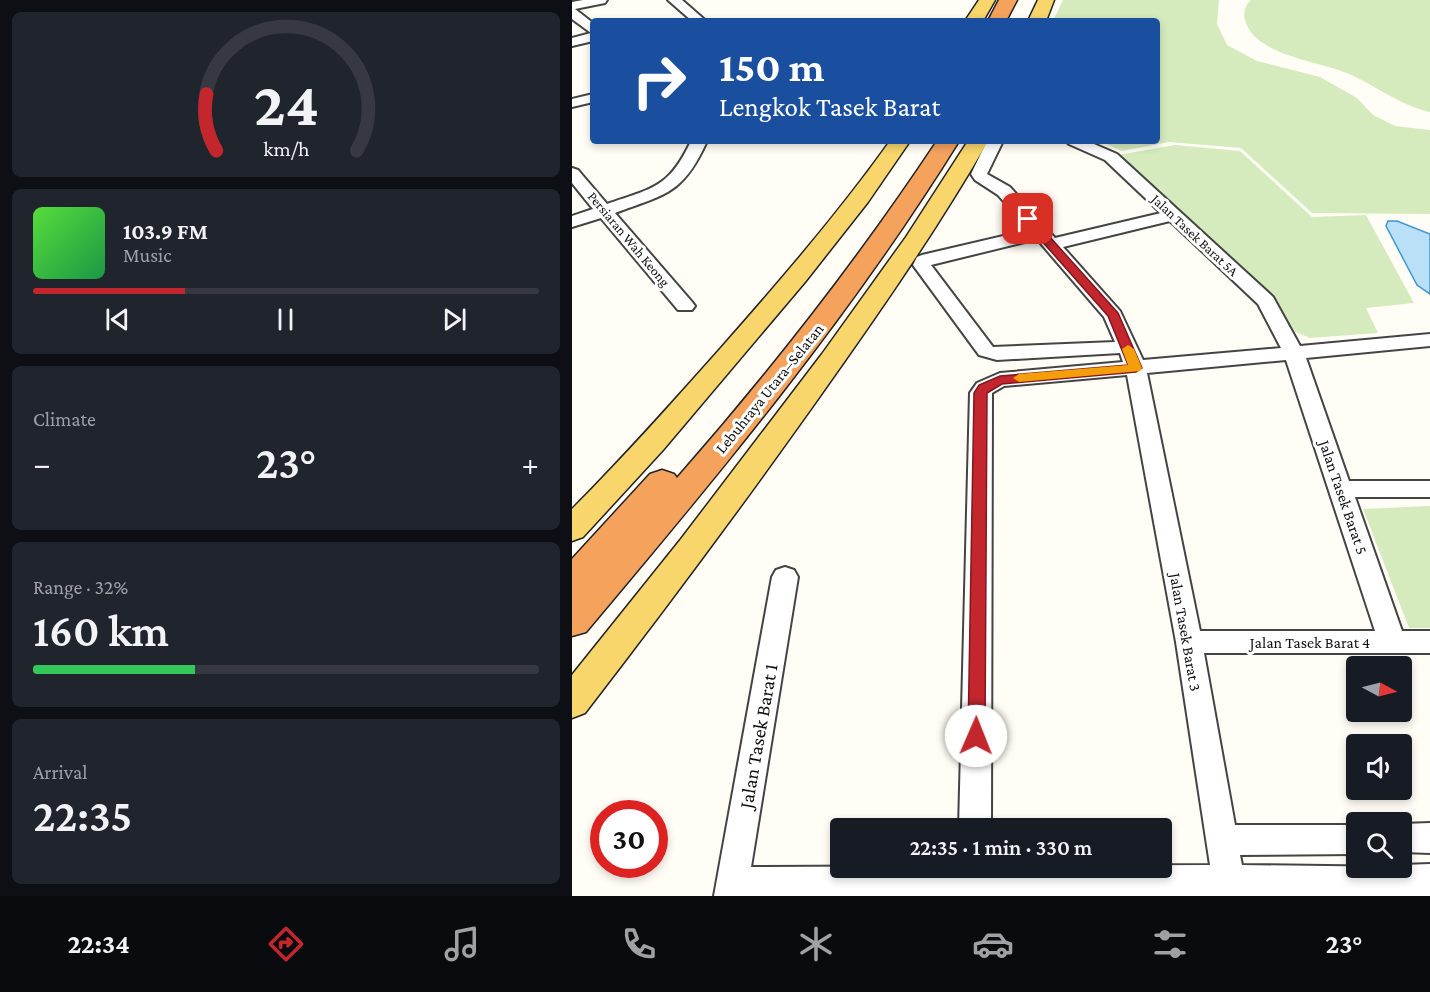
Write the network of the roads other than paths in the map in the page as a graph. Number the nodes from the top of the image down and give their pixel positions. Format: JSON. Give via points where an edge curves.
{"nodes":[{"id":1,"x":601,"y":0,"type":"edge"},
{"id":2,"x":674,"y":0,"type":"edge"},
{"id":3,"x":987,"y":0,"type":"edge"},
{"id":4,"x":1008,"y":0,"type":"edge"},
{"id":5,"x":1023,"y":0,"type":"edge"},
{"id":6,"x":1046,"y":0,"type":"edge"},
{"id":7,"x":572,"y":6,"type":"edge"},
{"id":8,"x":572,"y":12,"type":"edge"},
{"id":9,"x":696,"y":18,"type":"edge"},
{"id":10,"x":976,"y":18,"type":"edge"},
{"id":11,"x":999,"y":18,"type":"edge"},
{"id":12,"x":1014,"y":18,"type":"edge"},
{"id":13,"x":1038,"y":18,"type":"edge"},
{"id":14,"x":590,"y":27,"type":"edge"},
{"id":15,"x":590,"y":38,"type":"edge"},
{"id":16,"x":572,"y":42,"type":"edge"},
{"id":17,"x":590,"y":87,"type":"edge"},
{"id":18,"x":572,"y":91,"type":"edge"},
{"id":19,"x":590,"y":99,"type":"edge"},
{"id":20,"x":572,"y":103,"type":"edge"},
{"id":21,"x":698,"y":144,"type":"edge"},
{"id":22,"x":898,"y":144,"type":"edge"},
{"id":23,"x":926,"y":144,"type":"edge"},
{"id":24,"x":946,"y":144,"type":"edge"},
{"id":25,"x":1081,"y":144,"type":"edge"},
{"id":26,"x":988,"y":145,"type":"edge"},
{"id":27,"x":572,"y":173,"type":"edge"},
{"id":28,"x":606,"y":212,"type":"junction"},
{"id":29,"x":1174,"y":215,"type":"junction"},
{"id":30,"x":572,"y":222,"type":"edge"},
{"id":31,"x":1046,"y":239,"type":"junction"},
{"id":32,"x":685,"y":306,"type":"dead end"},
{"id":33,"x":1430,"y":340,"type":"edge"},
{"id":34,"x":1294,"y":352,"type":"junction"},
{"id":35,"x":1132,"y":358,"type":"junction"},
{"id":36,"x":1342,"y":489,"type":"junction"},
{"id":37,"x":1430,"y":489,"type":"edge"},
{"id":38,"x":572,"y":529,"type":"edge"},
{"id":39,"x":785,"y":577,"type":"dead end"},
{"id":40,"x":572,"y":584,"type":"edge"},
{"id":41,"x":572,"y":621,"type":"edge"},
{"id":42,"x":1188,"y":642,"type":"junction"},
{"id":43,"x":1392,"y":642,"type":"junction"},
{"id":44,"x":1430,"y":642,"type":"edge"},
{"id":45,"x":572,"y":702,"type":"edge"},
{"id":46,"x":975,"y":818,"type":"edge"},
{"id":47,"x":1412,"y":838,"type":"edge"},
{"id":48,"x":1430,"y":838,"type":"edge"},
{"id":49,"x":1346,"y":839,"type":"edge"},
{"id":50,"x":1222,"y":840,"type":"junction"},
{"id":51,"x":914,"y":878,"type":"edge"},
{"id":52,"x":1048,"y":878,"type":"edge"},
{"id":53,"x":1430,"y":880,"type":"edge"},
{"id":54,"x":1230,"y":888,"type":"edge"},
{"id":55,"x":731,"y":890,"type":"edge"}],
"edges":[{"from":1,"to":7,"type":"street"},
{"from":2,"to":9,"type":"street"},
{"from":3,"to":10,"type":"main road"},
{"from":4,"to":11,"type":"highway"},
{"from":5,"to":12,"type":"highway"},
{"from":6,"to":13,"type":"main road"},
{"from":8,"to":14,"type":"street"},
{"from":15,"to":16,"type":"street"},
{"from":17,"to":18,"type":"street"},
{"from":19,"to":20,"type":"street"},
{"from":21,"to":28,"type":"street","via":[[676,182]]},
{"from":22,"to":38,"type":"main road","via":[[777,300],[626,474]]},
{"from":23,"to":40,"type":"highway","name":"Lebuhraya Utara–Selatan","via":[[898,189],[792,329]]},
{"from":24,"to":41,"type":"highway","name":"Lebuhraya Utara–Selatan","via":[[813,335]]},
{"from":25,"to":29,"type":"street","name":"Jalan Tasek Barat 5A","via":[[1111,157]]},
{"from":26,"to":31,"type":"street","name":"Jalan Tasek Barat 3","via":[[979,174],[1004,191]]},
{"from":26,"to":45,"type":"main road","via":[[719,516]]},
{"from":27,"to":28,"type":"street","name":"Persiaran Wah Keong"},
{"from":28,"to":30,"type":"street"},
{"from":28,"to":32,"type":"street","name":"Persiaran Wah Keong"},
{"from":29,"to":31,"type":"street"},
{"from":29,"to":34,"type":"street","name":"Jalan Tasek Barat 5A","via":[[1264,298]]},
{"from":31,"to":35,"type":"street","name":"Jalan Tasek Barat 3","via":[[1114,315]]},
{"from":31,"to":35,"type":"street","via":[[928,259],[922,265],[986,351]]},
{"from":33,"to":34,"type":"street"},
{"from":34,"to":35,"type":"street"},
{"from":34,"to":36,"type":"street","name":"Jalan Tasek Barat 5"},
{"from":35,"to":42,"type":"street","name":"Jalan Tasek Barat 3"},
{"from":35,"to":46,"type":"street","via":[[1000,380],[981,393]]},
{"from":36,"to":37,"type":"street"},
{"from":36,"to":43,"type":"street","name":"Jalan Tasek Barat 5"},
{"from":39,"to":55,"type":"street","name":"Jalan Tasek Barat 1"},
{"from":42,"to":43,"type":"street","name":"Jalan Tasek Barat 4"},
{"from":42,"to":50,"type":"street","name":"Jalan Tasek Barat 3"},
{"from":43,"to":44,"type":"street","name":"Jalan Tasek Barat 4"},
{"from":47,"to":48,"type":"street"},
{"from":49,"to":50,"type":"street"},
{"from":50,"to":54,"type":"street","name":"Jalan Tasek Barat 3"},
{"from":51,"to":55,"type":"street"},
{"from":52,"to":54,"type":"street"},
{"from":53,"to":54,"type":"street"}]}
